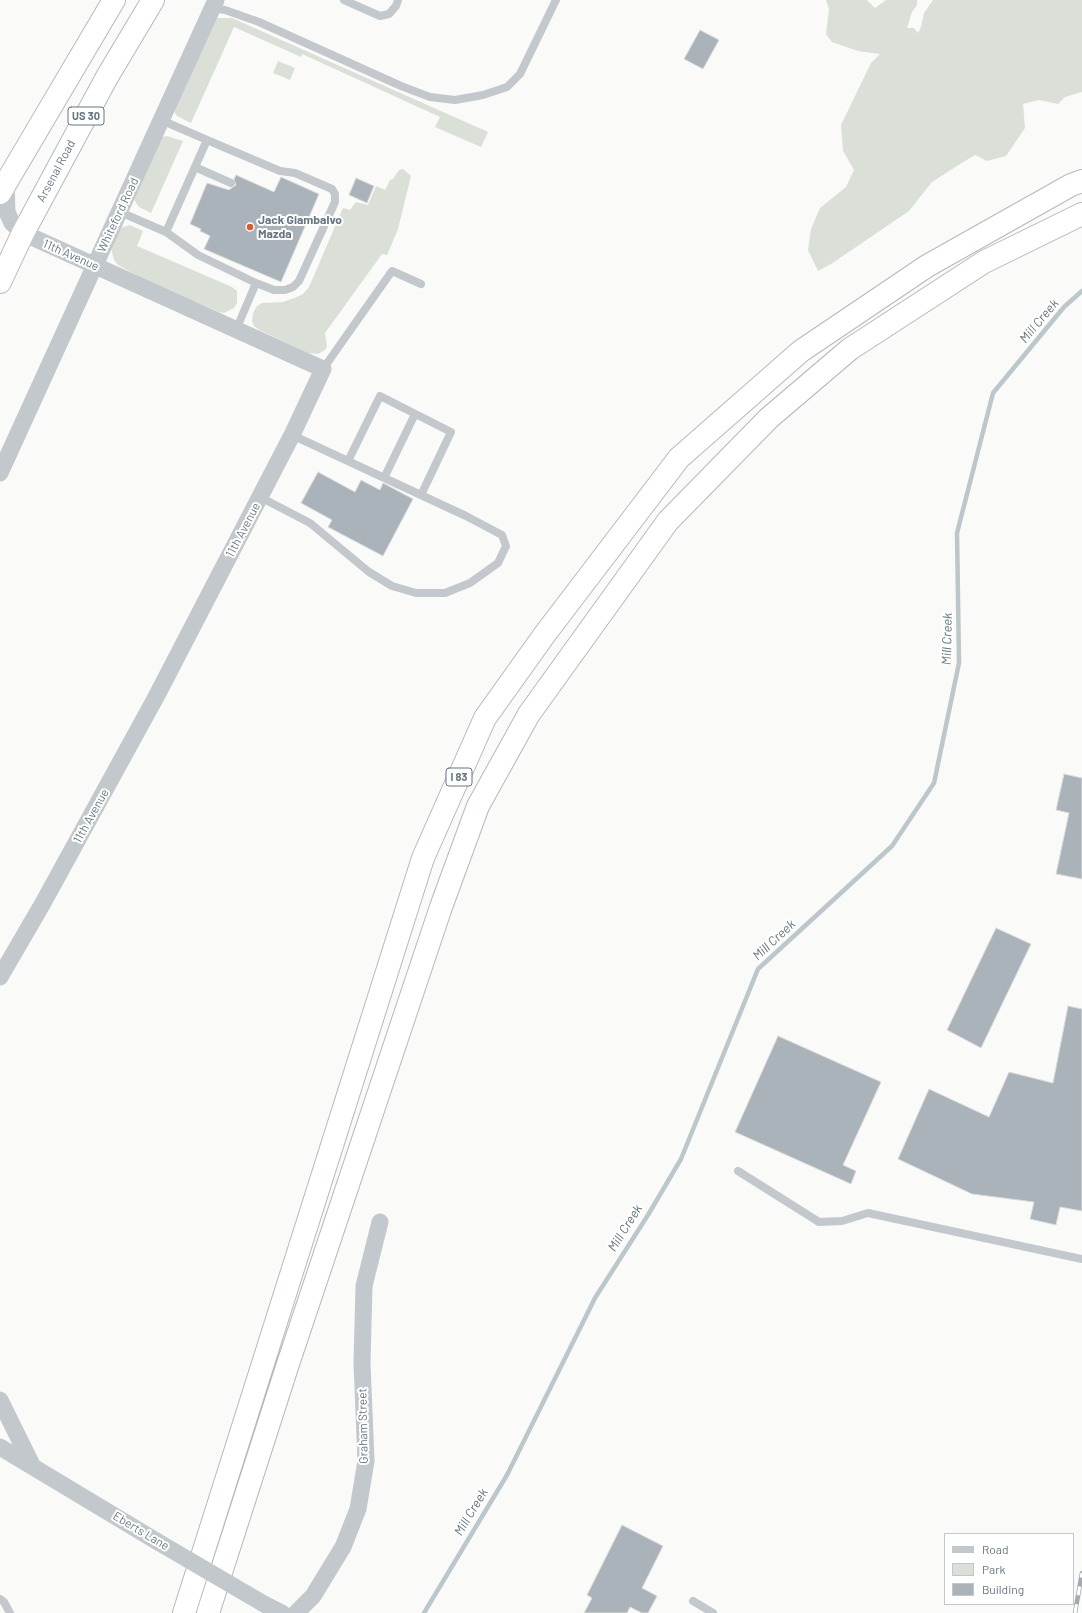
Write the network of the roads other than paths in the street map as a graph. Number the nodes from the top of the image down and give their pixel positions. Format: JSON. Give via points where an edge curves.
{"nodes":[{"id":1,"x":114,"y":0,"type":"edge"},
{"id":2,"x":153,"y":0,"type":"edge"},
{"id":3,"x":344,"y":0,"type":"edge"},
{"id":4,"x":398,"y":0,"type":"edge"},
{"id":5,"x":556,"y":0,"type":"edge"},
{"id":6,"x":215,"y":4,"type":"edge"},
{"id":7,"x":161,"y":120,"type":"junction"},
{"id":8,"x":207,"y":140,"type":"junction"},
{"id":9,"x":196,"y":167,"type":"junction"},
{"id":10,"x":1082,"y":181,"type":"edge"},
{"id":11,"x":231,"y":183,"type":"dead end"},
{"id":12,"x":3,"y":188,"type":"edge"},
{"id":13,"x":120,"y":212,"type":"junction"},
{"id":14,"x":1082,"y":214,"type":"edge"},
{"id":15,"x":166,"y":232,"type":"junction"},
{"id":16,"x":23,"y":233,"type":"junction"},
{"id":17,"x":95,"y":266,"type":"junction"},
{"id":18,"x":0,"y":282,"type":"edge"},
{"id":19,"x":256,"y":283,"type":"junction"},
{"id":20,"x":421,"y":284,"type":"dead end"},
{"id":21,"x":236,"y":330,"type":"junction"},
{"id":22,"x":323,"y":369,"type":"junction"},
{"id":23,"x":415,"y":414,"type":"junction"},
{"id":24,"x":292,"y":436,"type":"junction"},
{"id":25,"x":348,"y":461,"type":"junction"},
{"id":26,"x":0,"y":473,"type":"edge"},
{"id":27,"x":384,"y":478,"type":"junction"},
{"id":28,"x":422,"y":496,"type":"junction"},
{"id":29,"x":260,"y":497,"type":"junction"},
{"id":30,"x":0,"y":977,"type":"edge"},
{"id":31,"x":738,"y":1171,"type":"dead end"},
{"id":32,"x":380,"y":1222,"type":"dead end"},
{"id":33,"x":1082,"y":1260,"type":"edge"},
{"id":34,"x":0,"y":1400,"type":"edge"},
{"id":35,"x":0,"y":1447,"type":"edge"},
{"id":36,"x":32,"y":1465,"type":"junction"},
{"id":37,"x":0,"y":1599,"type":"edge"},
{"id":38,"x":693,"y":1601,"type":"dead end"},
{"id":39,"x":10,"y":1613,"type":"edge"},
{"id":40,"x":184,"y":1613,"type":"edge"},
{"id":41,"x":208,"y":1613,"type":"edge"},
{"id":42,"x":282,"y":1613,"type":"edge"},
{"id":43,"x":296,"y":1613,"type":"edge"},
{"id":44,"x":713,"y":1613,"type":"edge"}],
"edges":[{"from":1,"to":12,"type":"highway","number":"US 30"},
{"from":2,"to":16,"type":"highway","name":"Arsenal Road","number":"US 30","via":[[107,77]]},
{"from":3,"to":4,"type":"lane","via":[[380,16],[389,14]]},
{"from":5,"to":6,"type":"lane","via":[[520,74],[507,87],[455,100],[430,97],[401,86]]},
{"from":6,"to":7,"type":"street","name":"Whiteford Road"},
{"from":7,"to":8,"type":"lane"},
{"from":7,"to":13,"type":"street","name":"Whiteford Road"},
{"from":8,"to":9,"type":"lane"},
{"from":8,"to":19,"type":"lane","via":[[280,171],[295,174],[332,189],[335,194],[335,202],[299,281],[285,290],[274,290]]},
{"from":9,"to":11,"type":"lane"},
{"from":9,"to":15,"type":"lane"},
{"from":10,"to":40,"type":"highway","number":"I 83","via":[[927,266],[802,351],[679,458],[545,634],[485,718],[423,858]]},
{"from":12,"to":16,"type":"street","via":[[12,223]]},
{"from":13,"to":15,"type":"lane"},
{"from":13,"to":17,"type":"street","name":"Whiteford Road"},
{"from":14,"to":41,"type":"highway","number":"I 83","via":[[984,262],[850,349],[769,418],[668,520],[529,714],[478,806],[441,907],[287,1367]]},
{"from":15,"to":19,"type":"lane","via":[[198,255]]},
{"from":16,"to":17,"type":"street","name":"11th Avenue"},
{"from":16,"to":18,"type":"highway","name":"Arsenal Road","number":"US 30"},
{"from":17,"to":21,"type":"street","name":"11th Avenue"},
{"from":17,"to":26,"type":"street","name":"Whiteford Road"},
{"from":19,"to":21,"type":"lane"},
{"from":20,"to":22,"type":"lane","via":[[392,271]]},
{"from":21,"to":22,"type":"street","name":"11th Avenue"},
{"from":22,"to":24,"type":"street","name":"11th Avenue"},
{"from":23,"to":25,"type":"lane","via":[[380,396]]},
{"from":23,"to":27,"type":"lane"},
{"from":23,"to":28,"type":"lane","via":[[451,432]]},
{"from":24,"to":25,"type":"lane"},
{"from":24,"to":29,"type":"street","name":"11th Avenue"},
{"from":25,"to":27,"type":"lane"},
{"from":27,"to":28,"type":"lane"},
{"from":28,"to":29,"type":"lane","via":[[502,535],[506,546],[498,563],[470,583],[445,593],[416,593],[392,586],[369,572],[310,523]]},
{"from":29,"to":30,"type":"street","name":"11th Avenue","via":[[156,697]]},
{"from":31,"to":33,"type":"lane","via":[[818,1222],[842,1221],[868,1213]]},
{"from":32,"to":43,"type":"street","name":"Graham Street","via":[[364,1286],[362,1363],[366,1461],[358,1509],[343,1547],[313,1596]]},
{"from":34,"to":36,"type":"street"},
{"from":35,"to":36,"type":"street","name":"Eberts Lane"},
{"from":36,"to":42,"type":"street","name":"Eberts Lane","bridge":true,"via":[[158,1542]]},
{"from":37,"to":39,"type":"lane"},
{"from":38,"to":44,"type":"lane"}]}
